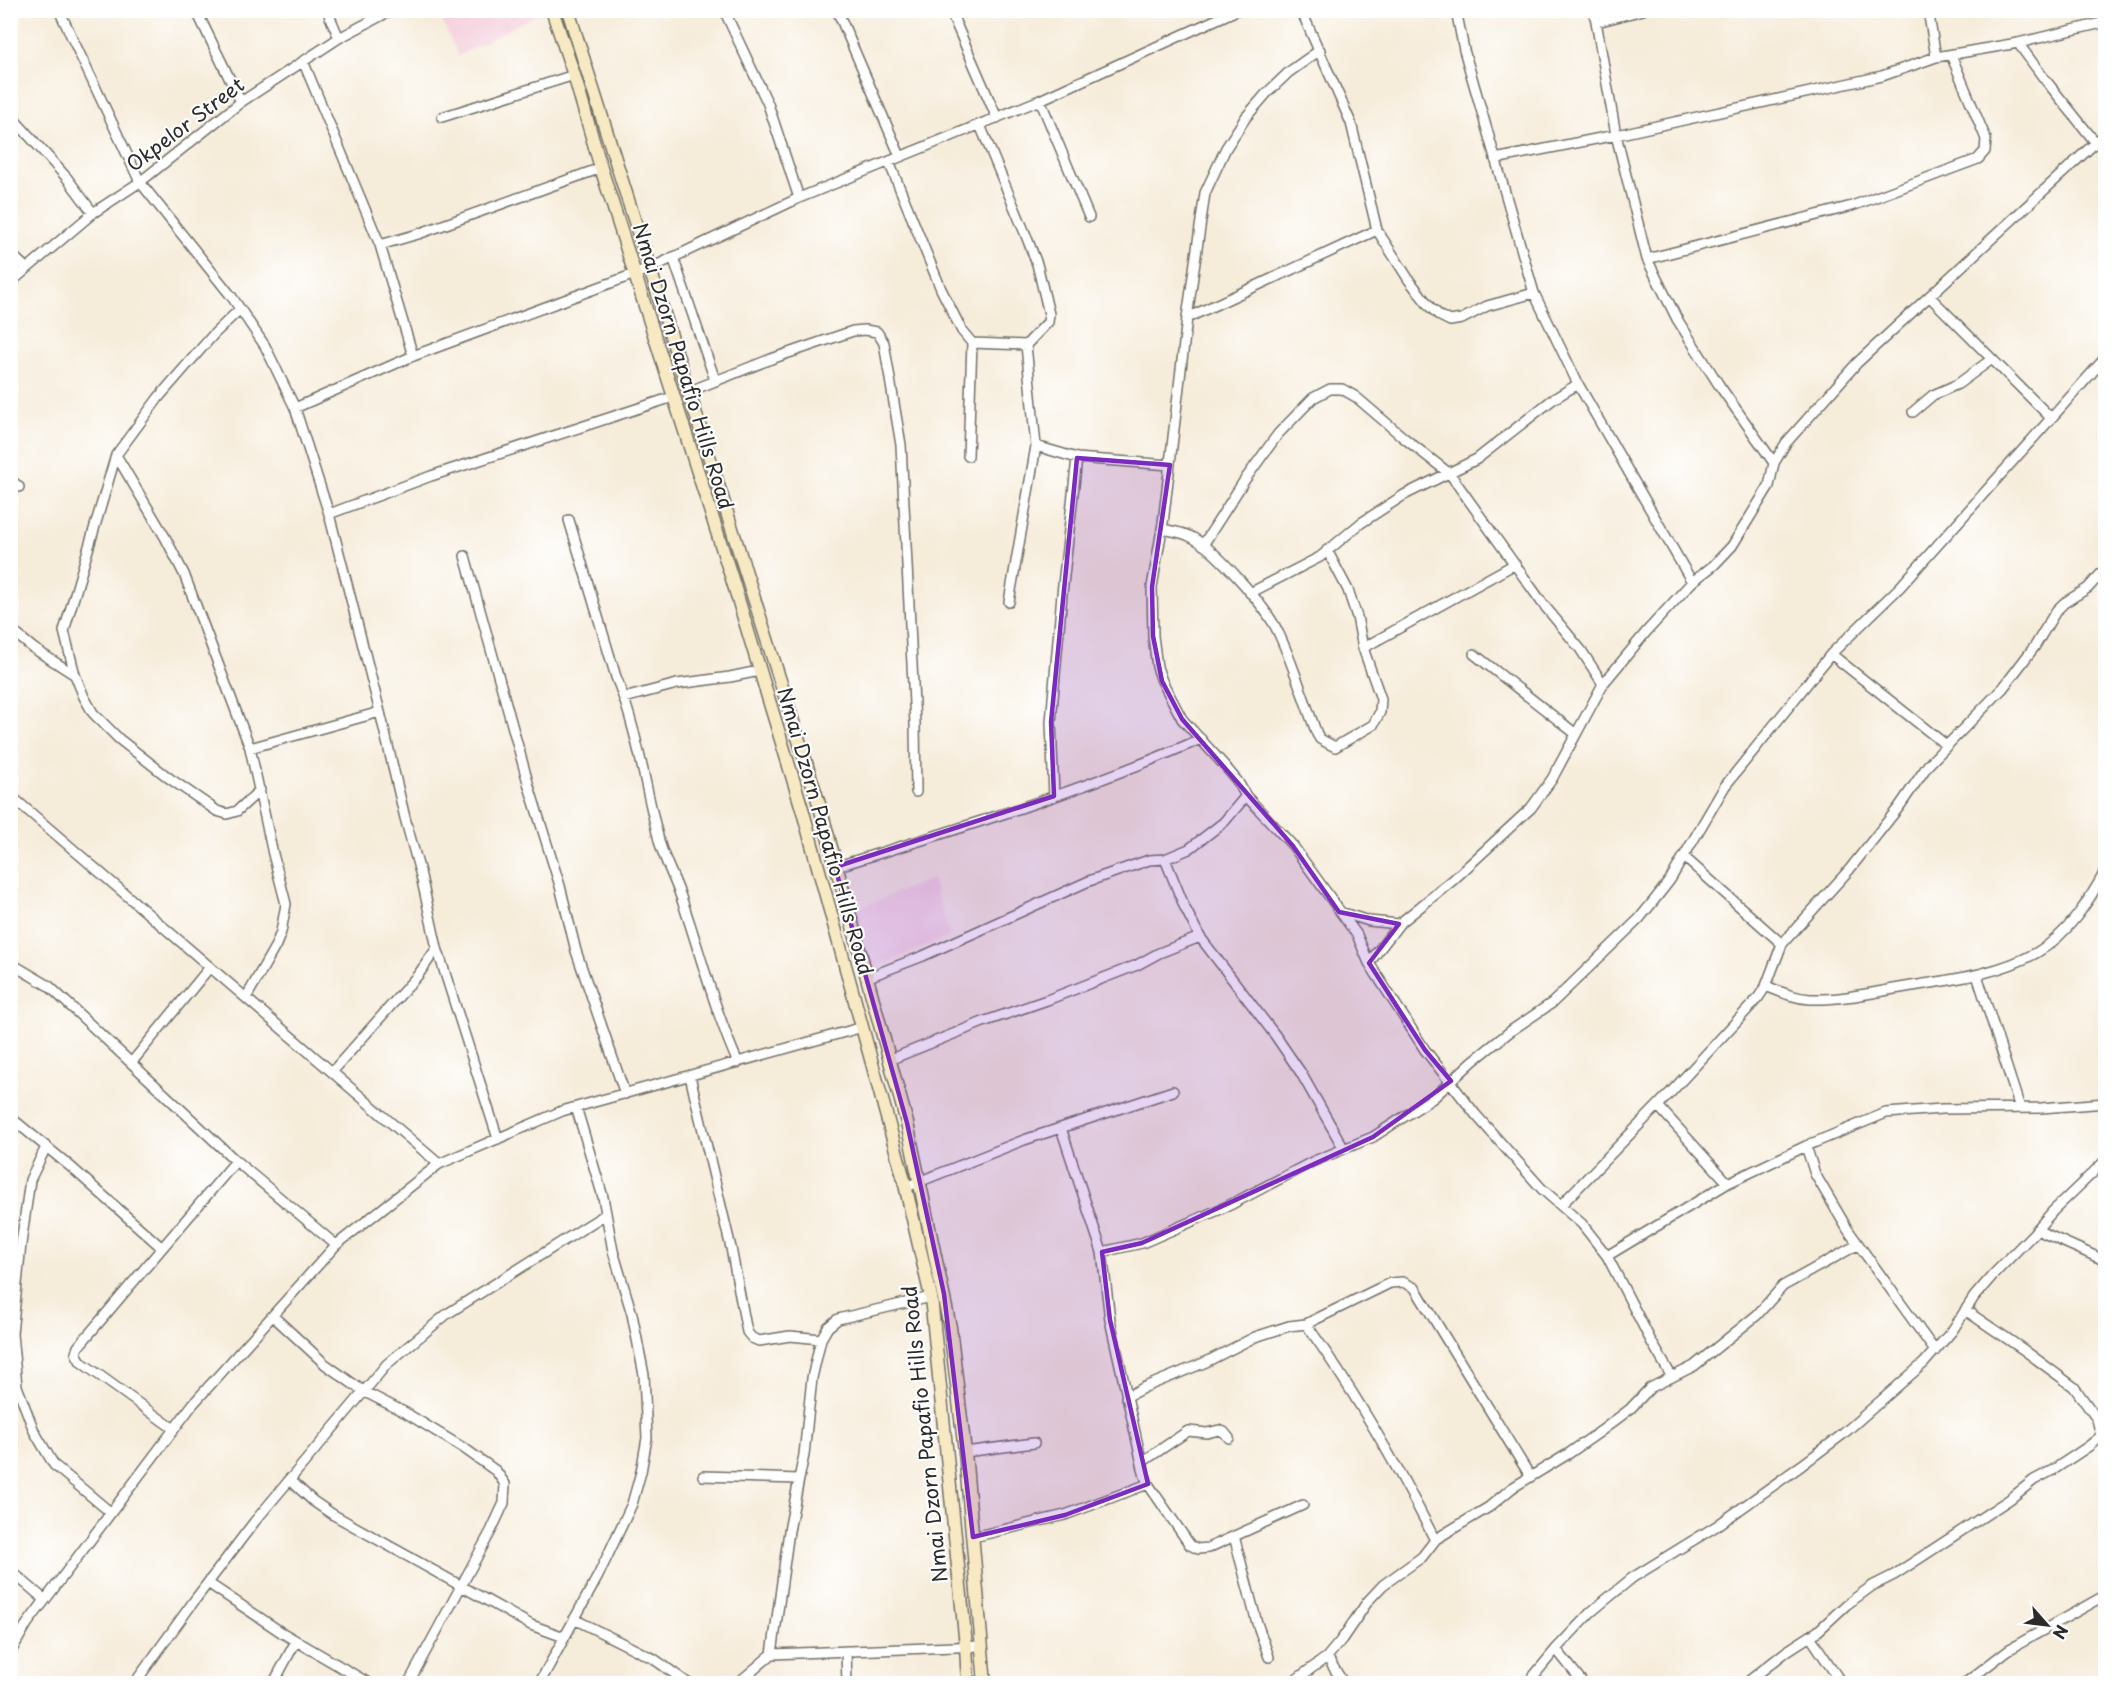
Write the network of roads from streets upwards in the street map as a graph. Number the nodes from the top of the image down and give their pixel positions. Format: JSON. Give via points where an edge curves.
{"nodes":[{"id":1,"x":59,"y":10,"type":"edge"},
{"id":2,"x":196,"y":10,"type":"edge"},
{"id":3,"x":327,"y":10,"type":"edge"},
{"id":4,"x":392,"y":10,"type":"edge"},
{"id":5,"x":552,"y":10,"type":"edge"},
{"id":6,"x":568,"y":10,"type":"edge"},
{"id":7,"x":724,"y":10,"type":"edge"},
{"id":8,"x":837,"y":10,"type":"edge"},
{"id":9,"x":950,"y":10,"type":"edge"},
{"id":10,"x":1237,"y":10,"type":"edge"},
{"id":11,"x":1301,"y":10,"type":"edge"},
{"id":12,"x":1456,"y":10,"type":"edge"},
{"id":13,"x":1594,"y":10,"type":"edge"},
{"id":14,"x":1643,"y":10,"type":"edge"},
{"id":15,"x":1928,"y":10,"type":"edge"},
{"id":16,"x":1597,"y":22,"type":"junction"},
{"id":17,"x":2106,"y":22,"type":"edge"},
{"id":18,"x":339,"y":38,"type":"junction"},
{"id":19,"x":2018,"y":43,"type":"junction"},
{"id":20,"x":1320,"y":50,"type":"junction"},
{"id":21,"x":1952,"y":55,"type":"junction"},
{"id":22,"x":1936,"y":57,"type":"junction"},
{"id":23,"x":303,"y":62,"type":"junction"},
{"id":24,"x":574,"y":75,"type":"junction"},
{"id":25,"x":1040,"y":100,"type":"junction"},
{"id":26,"x":241,"y":102,"type":"junction"},
{"id":27,"x":442,"y":117,"type":"dead end"},
{"id":28,"x":13,"y":118,"type":"dead end"},
{"id":29,"x":997,"y":118,"type":"junction"},
{"id":30,"x":980,"y":125,"type":"junction"},
{"id":31,"x":2106,"y":133,"type":"edge"},
{"id":32,"x":1616,"y":135,"type":"junction"},
{"id":33,"x":2096,"y":143,"type":"junction"},
{"id":34,"x":900,"y":156,"type":"junction"},
{"id":35,"x":1495,"y":159,"type":"junction"},
{"id":36,"x":889,"y":162,"type":"junction"},
{"id":37,"x":601,"y":168,"type":"junction"},
{"id":38,"x":140,"y":182,"type":"junction"},
{"id":39,"x":799,"y":198,"type":"junction"},
{"id":40,"x":93,"y":213,"type":"junction"},
{"id":41,"x":1089,"y":217,"type":"dead end"},
{"id":42,"x":1377,"y":230,"type":"junction"},
{"id":43,"x":380,"y":245,"type":"junction"},
{"id":44,"x":10,"y":253,"type":"edge"},
{"id":45,"x":673,"y":257,"type":"junction"},
{"id":46,"x":1647,"y":259,"type":"junction"},
{"id":47,"x":651,"y":267,"type":"junction"},
{"id":48,"x":26,"y":268,"type":"junction"},
{"id":49,"x":635,"y":273,"type":"junction"},
{"id":50,"x":10,"y":283,"type":"edge"},
{"id":51,"x":1534,"y":293,"type":"junction"},
{"id":52,"x":1930,"y":297,"type":"junction"},
{"id":53,"x":240,"y":309,"type":"junction"},
{"id":54,"x":1187,"y":318,"type":"junction"},
{"id":55,"x":972,"y":343,"type":"junction"},
{"id":56,"x":1026,"y":345,"type":"junction"},
{"id":57,"x":413,"y":356,"type":"junction"},
{"id":58,"x":1992,"y":359,"type":"junction"},
{"id":59,"x":2105,"y":360,"type":"edge"},
{"id":60,"x":715,"y":380,"type":"junction"},
{"id":61,"x":1578,"y":384,"type":"junction"},
{"id":62,"x":690,"y":391,"type":"junction"},
{"id":63,"x":673,"y":397,"type":"junction"},
{"id":64,"x":295,"y":408,"type":"junction"},
{"id":65,"x":1913,"y":412,"type":"dead end"},
{"id":66,"x":2050,"y":417,"type":"junction"},
{"id":67,"x":1036,"y":446,"type":"junction"},
{"id":68,"x":116,"y":455,"type":"junction"},
{"id":69,"x":968,"y":456,"type":"dead end"},
{"id":70,"x":1077,"y":458,"type":"junction"},
{"id":71,"x":1774,"y":463,"type":"junction"},
{"id":72,"x":1170,"y":465,"type":"junction"},
{"id":73,"x":1450,"y":474,"type":"junction"},
{"id":74,"x":10,"y":478,"type":"edge"},
{"id":75,"x":19,"y":487,"type":"dead end"},
{"id":76,"x":329,"y":514,"type":"junction"},
{"id":77,"x":569,"y":520,"type":"dead end"},
{"id":78,"x":1162,"y":529,"type":"junction"},
{"id":79,"x":1203,"y":544,"type":"junction"},
{"id":80,"x":1327,"y":550,"type":"junction"},
{"id":81,"x":465,"y":556,"type":"dead end"},
{"id":82,"x":1515,"y":564,"type":"junction"},
{"id":83,"x":2106,"y":568,"type":"edge"},
{"id":84,"x":1692,"y":582,"type":"junction"},
{"id":85,"x":1251,"y":593,"type":"junction"},
{"id":86,"x":1009,"y":602,"type":"dead end"},
{"id":87,"x":10,"y":628,"type":"edge"},
{"id":88,"x":1363,"y":648,"type":"junction"},
{"id":89,"x":1474,"y":654,"type":"dead end"},
{"id":90,"x":1831,"y":654,"type":"junction"},
{"id":91,"x":759,"y":671,"type":"junction"},
{"id":92,"x":75,"y":675,"type":"junction"},
{"id":93,"x":1603,"y":684,"type":"junction"},
{"id":94,"x":624,"y":698,"type":"junction"},
{"id":95,"x":380,"y":712,"type":"junction"},
{"id":96,"x":1576,"y":734,"type":"junction"},
{"id":97,"x":1201,"y":739,"type":"junction"},
{"id":98,"x":2106,"y":744,"type":"edge"},
{"id":99,"x":1946,"y":745,"type":"junction"},
{"id":100,"x":250,"y":748,"type":"junction"},
{"id":101,"x":2106,"y":749,"type":"edge"},
{"id":102,"x":260,"y":790,"type":"junction"},
{"id":103,"x":916,"y":792,"type":"dead end"},
{"id":104,"x":10,"y":795,"type":"edge"},
{"id":105,"x":1054,"y":796,"type":"junction"},
{"id":106,"x":1246,"y":796,"type":"junction"},
{"id":107,"x":1684,"y":857,"type":"junction"},
{"id":108,"x":1165,"y":859,"type":"junction"},
{"id":109,"x":835,"y":867,"type":"junction"},
{"id":110,"x":2106,"y":870,"type":"edge"},
{"id":111,"x":1339,"y":912,"type":"junction"},
{"id":112,"x":1399,"y":924,"type":"junction"},
{"id":113,"x":1200,"y":937,"type":"junction"},
{"id":114,"x":1782,"y":944,"type":"junction"},
{"id":115,"x":437,"y":948,"type":"junction"},
{"id":116,"x":10,"y":963,"type":"edge"},
{"id":117,"x":1369,"y":963,"type":"junction"},
{"id":118,"x":210,"y":967,"type":"junction"},
{"id":119,"x":1977,"y":975,"type":"junction"},
{"id":120,"x":866,"y":978,"type":"junction"},
{"id":121,"x":1766,"y":986,"type":"junction"},
{"id":122,"x":246,"y":998,"type":"junction"},
{"id":123,"x":863,"y":1027,"type":"junction"},
{"id":124,"x":889,"y":1060,"type":"junction"},
{"id":125,"x":132,"y":1062,"type":"junction"},
{"id":126,"x":738,"y":1063,"type":"junction"},
{"id":127,"x":332,"y":1072,"type":"junction"},
{"id":128,"x":690,"y":1076,"type":"junction"},
{"id":129,"x":1451,"y":1081,"type":"junction"},
{"id":130,"x":1173,"y":1091,"type":"dead end"},
{"id":131,"x":624,"y":1094,"type":"junction"},
{"id":132,"x":2106,"y":1103,"type":"edge"},
{"id":133,"x":1658,"y":1106,"type":"junction"},
{"id":134,"x":576,"y":1107,"type":"junction"},
{"id":135,"x":2020,"y":1108,"type":"junction"},
{"id":136,"x":10,"y":1117,"type":"edge"},
{"id":137,"x":1061,"y":1128,"type":"junction"},
{"id":138,"x":498,"y":1138,"type":"junction"},
{"id":139,"x":1806,"y":1146,"type":"junction"},
{"id":140,"x":46,"y":1147,"type":"junction"},
{"id":141,"x":1344,"y":1149,"type":"junction"},
{"id":142,"x":2106,"y":1160,"type":"edge"},
{"id":143,"x":236,"y":1161,"type":"junction"},
{"id":144,"x":439,"y":1164,"type":"junction"},
{"id":145,"x":920,"y":1181,"type":"junction"},
{"id":146,"x":1728,"y":1184,"type":"junction"},
{"id":147,"x":906,"y":1187,"type":"junction"},
{"id":148,"x":1561,"y":1205,"type":"junction"},
{"id":149,"x":606,"y":1214,"type":"junction"},
{"id":150,"x":2037,"y":1230,"type":"junction"},
{"id":151,"x":336,"y":1245,"type":"junction"},
{"id":152,"x":1857,"y":1245,"type":"junction"},
{"id":153,"x":161,"y":1247,"type":"junction"},
{"id":154,"x":1102,"y":1252,"type":"junction"},
{"id":155,"x":1607,"y":1257,"type":"junction"},
{"id":156,"x":2106,"y":1262,"type":"edge"},
{"id":157,"x":931,"y":1297,"type":"junction"},
{"id":158,"x":1965,"y":1310,"type":"junction"},
{"id":159,"x":273,"y":1316,"type":"junction"},
{"id":160,"x":1306,"y":1324,"type":"junction"},
{"id":161,"x":821,"y":1339,"type":"junction"},
{"id":162,"x":1935,"y":1352,"type":"junction"},
{"id":163,"x":1672,"y":1377,"type":"junction"},
{"id":164,"x":363,"y":1390,"type":"junction"},
{"id":165,"x":1126,"y":1397,"type":"junction"},
{"id":166,"x":174,"y":1429,"type":"junction"},
{"id":167,"x":2104,"y":1437,"type":"edge"},
{"id":168,"x":1229,"y":1438,"type":"dead end"},
{"id":169,"x":1034,"y":1443,"type":"dead end"},
{"id":170,"x":965,"y":1452,"type":"junction"},
{"id":171,"x":1142,"y":1462,"type":"junction"},
{"id":172,"x":703,"y":1476,"type":"dead end"},
{"id":173,"x":1530,"y":1476,"type":"junction"},
{"id":174,"x":289,"y":1479,"type":"junction"},
{"id":175,"x":799,"y":1479,"type":"junction"},
{"id":176,"x":1148,"y":1485,"type":"junction"},
{"id":177,"x":1304,"y":1505,"type":"dead end"},
{"id":178,"x":110,"y":1512,"type":"junction"},
{"id":179,"x":1234,"y":1536,"type":"junction"},
{"id":180,"x":974,"y":1537,"type":"junction"},
{"id":181,"x":1435,"y":1540,"type":"junction"},
{"id":182,"x":10,"y":1570,"type":"edge"},
{"id":183,"x":208,"y":1583,"type":"junction"},
{"id":184,"x":460,"y":1586,"type":"junction"},
{"id":185,"x":2106,"y":1595,"type":"edge"},
{"id":186,"x":45,"y":1600,"type":"junction"},
{"id":187,"x":574,"y":1619,"type":"junction"},
{"id":188,"x":1810,"y":1636,"type":"junction"},
{"id":189,"x":564,"y":1637,"type":"junction"},
{"id":190,"x":296,"y":1641,"type":"junction"},
{"id":191,"x":966,"y":1646,"type":"junction"},
{"id":192,"x":981,"y":1646,"type":"junction"},
{"id":193,"x":1556,"y":1648,"type":"junction"},
{"id":194,"x":846,"y":1652,"type":"junction"},
{"id":195,"x":10,"y":1653,"type":"edge"},
{"id":196,"x":772,"y":1654,"type":"junction"},
{"id":197,"x":1269,"y":1657,"type":"dead end"},
{"id":198,"x":1327,"y":1657,"type":"junction"},
{"id":199,"x":134,"y":1683,"type":"edge"},
{"id":200,"x":273,"y":1683,"type":"edge"},
{"id":201,"x":370,"y":1683,"type":"edge"},
{"id":202,"x":408,"y":1683,"type":"edge"},
{"id":203,"x":539,"y":1683,"type":"edge"},
{"id":204,"x":689,"y":1683,"type":"edge"},
{"id":205,"x":737,"y":1683,"type":"edge"},
{"id":206,"x":847,"y":1683,"type":"edge"},
{"id":207,"x":968,"y":1683,"type":"edge"},
{"id":208,"x":985,"y":1683,"type":"edge"},
{"id":209,"x":1290,"y":1683,"type":"edge"},
{"id":210,"x":1344,"y":1683,"type":"edge"},
{"id":211,"x":1527,"y":1683,"type":"edge"},
{"id":212,"x":1584,"y":1683,"type":"edge"},
{"id":213,"x":1745,"y":1683,"type":"edge"},
{"id":214,"x":1842,"y":1683,"type":"edge"},
{"id":215,"x":1964,"y":1683,"type":"edge"}],
"edges":[{"from":1,"to":38,"type":"street"},
{"from":2,"to":26,"type":"street"},
{"from":3,"to":18,"type":"street"},
{"from":4,"to":18,"type":"street","name":"Okpelor Street"},
{"from":5,"to":24,"type":"street","name":"Nmai Dzorn Papafio Hills Road"},
{"from":6,"to":47,"type":"street","name":"Nmai Dzorn Papafio Hills Road"},
{"from":7,"to":39,"type":"street","via":[[768,104]]},
{"from":8,"to":34,"type":"street"},
{"from":9,"to":29,"type":"street"},
{"from":10,"to":25,"type":"street"},
{"from":11,"to":20,"type":"street"},
{"from":12,"to":35,"type":"street"},
{"from":13,"to":16,"type":"street"},
{"from":14,"to":16,"type":"street"},
{"from":15,"to":22,"type":"street"},
{"from":16,"to":32,"type":"street"},
{"from":17,"to":19,"type":"street"},
{"from":18,"to":23,"type":"street","name":"Okpelor Street"},
{"from":19,"to":21,"type":"street"},
{"from":19,"to":33,"type":"street"},
{"from":20,"to":42,"type":"street","via":[[1351,123]]},
{"from":20,"to":54,"type":"street","via":[[1266,93],[1232,137],[1215,167],[1205,193]]},
{"from":21,"to":22,"type":"street"},
{"from":21,"to":46,"type":"street","via":[[1986,139],[1985,151],[1978,159],[1852,206]]},
{"from":22,"to":32,"type":"street","via":[[1882,76]]},
{"from":23,"to":26,"type":"street","name":"Okpelor Street"},
{"from":23,"to":43,"type":"street"},
{"from":24,"to":27,"type":"street"},
{"from":24,"to":37,"type":"street","name":"Nmai Dzorn Papafio Hills Road"},
{"from":25,"to":29,"type":"street"},
{"from":25,"to":41,"type":"street"},
{"from":26,"to":38,"type":"street","name":"Okpelor Street"},
{"from":28,"to":40,"type":"street","via":[[68,178]]},
{"from":29,"to":30,"type":"street"},
{"from":30,"to":34,"type":"street"},
{"from":30,"to":56,"type":"street","via":[[1029,243],[1049,314],[1048,322]]},
{"from":31,"to":33,"type":"street"},
{"from":32,"to":35,"type":"street"},
{"from":32,"to":46,"type":"street"},
{"from":33,"to":52,"type":"street"},
{"from":34,"to":36,"type":"street"},
{"from":35,"to":51,"type":"street"},
{"from":36,"to":39,"type":"street"},
{"from":36,"to":55,"type":"street","via":[[941,289]]},
{"from":37,"to":43,"type":"street"},
{"from":37,"to":49,"type":"street","name":"Nmai Dzorn Papafio Hills Road"},
{"from":38,"to":40,"type":"street","name":"Okpelor Street"},
{"from":38,"to":53,"type":"street"},
{"from":39,"to":45,"type":"street"},
{"from":40,"to":48,"type":"street","name":"Okpelor Street"},
{"from":42,"to":51,"type":"street","via":[[1430,308],[1450,321]]},
{"from":42,"to":54,"type":"street"},
{"from":43,"to":57,"type":"street"},
{"from":44,"to":48,"type":"street"},
{"from":45,"to":47,"type":"street"},
{"from":45,"to":60,"type":"street"},
{"from":46,"to":71,"type":"street","via":[[1677,320]]},
{"from":47,"to":49,"type":"street"},
{"from":47,"to":62,"type":"street","name":"Nmai Dzorn Papafio Hills Road"},
{"from":48,"to":50,"type":"street","name":"Okpelor Street"},
{"from":49,"to":57,"type":"street"},
{"from":49,"to":63,"type":"street","name":"Nmai Dzorn Papafio Hills Road"},
{"from":51,"to":61,"type":"street"},
{"from":52,"to":58,"type":"street"},
{"from":52,"to":71,"type":"street","via":[[1857,363],[1786,443]]},
{"from":53,"to":64,"type":"street","via":[[265,346]]},
{"from":53,"to":68,"type":"street","via":[[159,397]]},
{"from":54,"to":72,"type":"street"},
{"from":55,"to":56,"type":"street"},
{"from":55,"to":69,"type":"street"},
{"from":56,"to":67,"type":"street"},
{"from":57,"to":64,"type":"street"},
{"from":58,"to":65,"type":"street","via":[[1958,384],[1924,401]]},
{"from":58,"to":66,"type":"street"},
{"from":59,"to":66,"type":"street"},
{"from":60,"to":62,"type":"street"},
{"from":60,"to":103,"type":"street","via":[[853,331],[877,332],[884,343],[900,445]]},
{"from":61,"to":73,"type":"street","via":[[1477,459]]},
{"from":61,"to":84,"type":"street"},
{"from":62,"to":109,"type":"street","name":"Nmai Dzorn Papafio Hills Road","via":[[820,807]]},
{"from":63,"to":76,"type":"street","via":[[431,476]]},
{"from":63,"to":91,"type":"street","name":"Nmai Dzorn Papafio Hills Road"},
{"from":64,"to":76,"type":"street"},
{"from":66,"to":90,"type":"street","via":[[1900,587]]},
{"from":67,"to":70,"type":"street"},
{"from":67,"to":86,"type":"street"},
{"from":68,"to":92,"type":"street","via":[[64,631]]},
{"from":68,"to":100,"type":"street","via":[[184,574]]},
{"from":70,"to":72,"type":"street"},
{"from":70,"to":105,"type":"street","via":[[1051,722]]},
{"from":71,"to":84,"type":"street","via":[[1769,486],[1732,546]]},
{"from":72,"to":78,"type":"street"},
{"from":73,"to":79,"type":"street","via":[[1356,397],[1342,389],[1330,389],[1313,398],[1278,434]]},
{"from":73,"to":80,"type":"street","via":[[1404,495]]},
{"from":73,"to":82,"type":"street"},
{"from":74,"to":75,"type":"street"},
{"from":76,"to":95,"type":"street"},
{"from":77,"to":94,"type":"street"},
{"from":78,"to":79,"type":"street","via":[[1190,536]]},
{"from":78,"to":97,"type":"street","via":[[1152,587],[1157,667],[1182,719]]},
{"from":79,"to":85,"type":"street"},
{"from":80,"to":85,"type":"street"},
{"from":80,"to":88,"type":"street","via":[[1348,590]]},
{"from":81,"to":131,"type":"street","via":[[576,951]]},
{"from":82,"to":88,"type":"street"},
{"from":82,"to":93,"type":"street"},
{"from":83,"to":99,"type":"street","via":[[2088,588],[2056,611],[2003,688]]},
{"from":84,"to":93,"type":"street"},
{"from":85,"to":88,"type":"street","via":[[1279,632],[1317,734],[1335,747],[1373,725],[1380,712],[1381,699]]},
{"from":87,"to":92,"type":"street"},
{"from":89,"to":96,"type":"street"},
{"from":90,"to":99,"type":"street"},
{"from":90,"to":107,"type":"street","via":[[1725,786]]},
{"from":91,"to":94,"type":"street","via":[[676,684]]},
{"from":91,"to":123,"type":"street","name":"Nmai Dzorn Papafio Hills Road"},
{"from":92,"to":102,"type":"street","via":[[104,726],[217,811],[237,811]]},
{"from":93,"to":96,"type":"street"},
{"from":94,"to":126,"type":"street","via":[[660,845]]},
{"from":95,"to":100,"type":"street"},
{"from":95,"to":115,"type":"street"},
{"from":96,"to":112,"type":"street","via":[[1531,808]]},
{"from":97,"to":105,"type":"street"},
{"from":97,"to":106,"type":"street"},
{"from":98,"to":101,"type":"street"},
{"from":99,"to":114,"type":"street","via":[[1849,870]]},
{"from":100,"to":102,"type":"street"},
{"from":102,"to":122,"type":"street","via":[[286,904],[282,932]]},
{"from":104,"to":118,"type":"street"},
{"from":105,"to":109,"type":"street"},
{"from":106,"to":108,"type":"street","via":[[1206,837]]},
{"from":106,"to":111,"type":"street","via":[[1293,846]]},
{"from":107,"to":114,"type":"street"},
{"from":107,"to":129,"type":"street","via":[[1639,919],[1599,958],[1552,1003],[1512,1030]]},
{"from":108,"to":113,"type":"street"},
{"from":108,"to":120,"type":"street","via":[[1149,860],[1089,881]]},
{"from":109,"to":120,"type":"street","name":"Nmai Dzorn Papafio Hills Road"},
{"from":110,"to":119,"type":"street","via":[[2079,914],[2055,939],[2037,953]]},
{"from":111,"to":112,"type":"street"},
{"from":111,"to":117,"type":"street","via":[[1357,935]]},
{"from":112,"to":117,"type":"street"},
{"from":113,"to":124,"type":"street"},
{"from":113,"to":141,"type":"street","via":[[1301,1073]]},
{"from":114,"to":121,"type":"street"},
{"from":115,"to":127,"type":"street"},
{"from":115,"to":138,"type":"street"},
{"from":116,"to":125,"type":"street","via":[[49,986]]},
{"from":117,"to":129,"type":"street","via":[[1425,1050]]},
{"from":118,"to":122,"type":"street"},
{"from":118,"to":125,"type":"street"},
{"from":119,"to":121,"type":"street","via":[[1855,996],[1810,999]]},
{"from":119,"to":135,"type":"street"},
{"from":120,"to":124,"type":"street","name":"Nmai Dzorn Papafio Hills Road"},
{"from":121,"to":133,"type":"street"},
{"from":122,"to":127,"type":"street"},
{"from":123,"to":126,"type":"street"},
{"from":123,"to":147,"type":"street","name":"Nmai Dzorn Papafio Hills Road"},
{"from":124,"to":145,"type":"street","name":"Nmai Dzorn Papafio Hills Road"},
{"from":125,"to":143,"type":"street"},
{"from":126,"to":128,"type":"street"},
{"from":127,"to":144,"type":"street"},
{"from":128,"to":131,"type":"street"},
{"from":128,"to":161,"type":"street","via":[[747,1332],[759,1341],[790,1336]]},
{"from":129,"to":141,"type":"street","via":[[1433,1098],[1373,1137]]},
{"from":129,"to":148,"type":"street","via":[[1476,1115]]},
{"from":130,"to":137,"type":"street"},
{"from":131,"to":134,"type":"street"},
{"from":132,"to":135,"type":"street"},
{"from":133,"to":146,"type":"street"},
{"from":133,"to":148,"type":"street"},
{"from":134,"to":138,"type":"street"},
{"from":134,"to":149,"type":"street"},
{"from":135,"to":139,"type":"street","via":[[1887,1113]]},
{"from":136,"to":140,"type":"street"},
{"from":137,"to":145,"type":"street"},
{"from":137,"to":154,"type":"street"},
{"from":138,"to":144,"type":"street"},
{"from":139,"to":146,"type":"street"},
{"from":139,"to":152,"type":"street","via":[[1815,1174]]},
{"from":140,"to":153,"type":"street"},
{"from":140,"to":178,"type":"street","via":[[30,1180],[21,1244],[12,1334],[17,1386],[34,1431],[54,1465]]},
{"from":141,"to":154,"type":"street","via":[[1152,1239]]},
{"from":142,"to":150,"type":"street"},
{"from":143,"to":151,"type":"street"},
{"from":143,"to":153,"type":"street"},
{"from":144,"to":151,"type":"street"},
{"from":145,"to":147,"type":"street"},
{"from":145,"to":170,"type":"street","name":"Nmai Dzorn Papafio Hills Road","via":[[950,1327]]},
{"from":146,"to":155,"type":"street"},
{"from":147,"to":157,"type":"street","name":"Nmai Dzorn Papafio Hills Road"},
{"from":148,"to":155,"type":"street","via":[[1582,1224]]},
{"from":149,"to":164,"type":"street","via":[[447,1314],[387,1364]]},
{"from":149,"to":187,"type":"street","via":[[644,1375],[647,1438],[632,1504]]},
{"from":150,"to":156,"type":"street"},
{"from":150,"to":158,"type":"street"},
{"from":151,"to":159,"type":"street"},
{"from":152,"to":162,"type":"street"},
{"from":152,"to":163,"type":"street","via":[[1784,1286],[1741,1329],[1694,1366]]},
{"from":153,"to":166,"type":"street","via":[[76,1353],[81,1362]]},
{"from":154,"to":165,"type":"street","via":[[1110,1320]]},
{"from":155,"to":163,"type":"street"},
{"from":157,"to":161,"type":"street","via":[[838,1319]]},
{"from":157,"to":191,"type":"street","name":"Nmai Dzorn Papafio Hills Road"},
{"from":158,"to":162,"type":"street"},
{"from":158,"to":167,"type":"street","via":[[2074,1387],[2097,1419]]},
{"from":159,"to":164,"type":"street","via":[[325,1364]]},
{"from":159,"to":166,"type":"street"},
{"from":160,"to":165,"type":"street","via":[[1255,1337]]},
{"from":160,"to":173,"type":"street","via":[[1390,1283],[1403,1282],[1415,1288]]},
{"from":160,"to":181,"type":"street","via":[[1411,1491]]},
{"from":161,"to":175,"type":"street"},
{"from":162,"to":193,"type":"street","via":[[1802,1465],[1718,1525],[1632,1578]]},
{"from":163,"to":173,"type":"street","via":[[1650,1388],[1601,1431]]},
{"from":164,"to":174,"type":"street"},
{"from":164,"to":184,"type":"street","via":[[465,1449],[496,1471],[505,1484],[504,1503]]},
{"from":165,"to":171,"type":"street"},
{"from":166,"to":178,"type":"street"},
{"from":167,"to":188,"type":"street","via":[[1872,1586]]},
{"from":168,"to":171,"type":"street","via":[[1219,1430],[1188,1431]]},
{"from":169,"to":170,"type":"street"},
{"from":170,"to":180,"type":"street","name":"Nmai Dzorn Papafio Hills Road"},
{"from":171,"to":176,"type":"street"},
{"from":172,"to":175,"type":"street"},
{"from":173,"to":181,"type":"street"},
{"from":174,"to":183,"type":"street"},
{"from":174,"to":184,"type":"street","via":[[313,1502]]},
{"from":175,"to":196,"type":"street"},
{"from":176,"to":179,"type":"street","via":[[1190,1545],[1208,1548]]},
{"from":176,"to":180,"type":"street","via":[[1065,1515]]},
{"from":177,"to":179,"type":"street"},
{"from":178,"to":186,"type":"street"},
{"from":179,"to":197,"type":"street"},
{"from":180,"to":192,"type":"street","name":"Nmai Dzorn Papafio Hills Road"},
{"from":181,"to":198,"type":"street","via":[[1422,1557],[1368,1601]]},
{"from":182,"to":186,"type":"street"},
{"from":183,"to":190,"type":"street"},
{"from":183,"to":199,"type":"street"},
{"from":184,"to":189,"type":"street","via":[[531,1625]]},
{"from":184,"to":202,"type":"street"},
{"from":185,"to":215,"type":"street","via":[[2008,1650]]},
{"from":186,"to":195,"type":"street"},
{"from":187,"to":189,"type":"street"},
{"from":187,"to":204,"type":"street","via":[[654,1659]]},
{"from":188,"to":213,"type":"street"},
{"from":188,"to":214,"type":"street"},
{"from":189,"to":203,"type":"street"},
{"from":190,"to":200,"type":"street"},
{"from":190,"to":201,"type":"street"},
{"from":191,"to":192,"type":"street"},
{"from":191,"to":194,"type":"street"},
{"from":191,"to":207,"type":"street","name":"Nmai Dzorn Papafio Hills Road"},
{"from":192,"to":208,"type":"street","name":"Nmai Dzorn Papafio Hills Road"},
{"from":193,"to":211,"type":"street"},
{"from":193,"to":212,"type":"street"},
{"from":194,"to":196,"type":"street"},
{"from":194,"to":206,"type":"street"},
{"from":196,"to":205,"type":"street"},
{"from":198,"to":209,"type":"street"},
{"from":198,"to":210,"type":"street"}]}
